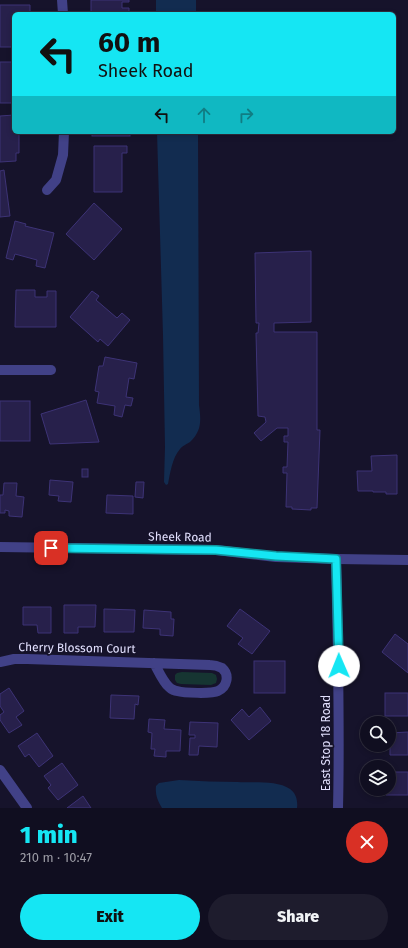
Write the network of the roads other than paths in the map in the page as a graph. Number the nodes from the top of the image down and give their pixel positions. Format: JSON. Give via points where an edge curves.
{"nodes":[{"id":1,"x":62,"y":0,"type":"edge"},
{"id":2,"x":63,"y":12,"type":"edge"},
{"id":3,"x":64,"y":134,"type":"edge"},
{"id":4,"x":47,"y":190,"type":"dead end"},
{"id":5,"x":0,"y":370,"type":"edge"},
{"id":6,"x":51,"y":370,"type":"dead end"},
{"id":7,"x":0,"y":547,"type":"edge"},
{"id":8,"x":336,"y":559,"type":"junction"},
{"id":9,"x":408,"y":560,"type":"edge"},
{"id":10,"x":0,"y":662,"type":"edge"},
{"id":11,"x":154,"y":663,"type":"junction"},
{"id":12,"x":0,"y":770,"type":"edge"},
{"id":13,"x":27,"y":808,"type":"edge"},
{"id":14,"x":338,"y":808,"type":"edge"}],
"edges":[{"from":1,"to":2,"type":"street"},
{"from":3,"to":4,"type":"street","via":[[63,155],[56,180]]},
{"from":5,"to":6,"type":"street"},
{"from":7,"to":8,"type":"street","name":"Sheek Road","via":[[216,550]]},
{"from":8,"to":9,"type":"street","name":"Sheek Road"},
{"from":8,"to":14,"type":"street","name":"East Stop 18 Road","via":[[340,711]]},
{"from":10,"to":11,"type":"street","name":"Cherry Blossom Court","via":[[27,659]]},
{"from":11,"to":11,"type":"street","name":"Cherry Blossom Court","via":[[217,666],[227,675],[226,682],[218,691],[209,693],[178,692],[168,687]]},
{"from":12,"to":13,"type":"street"}]}
